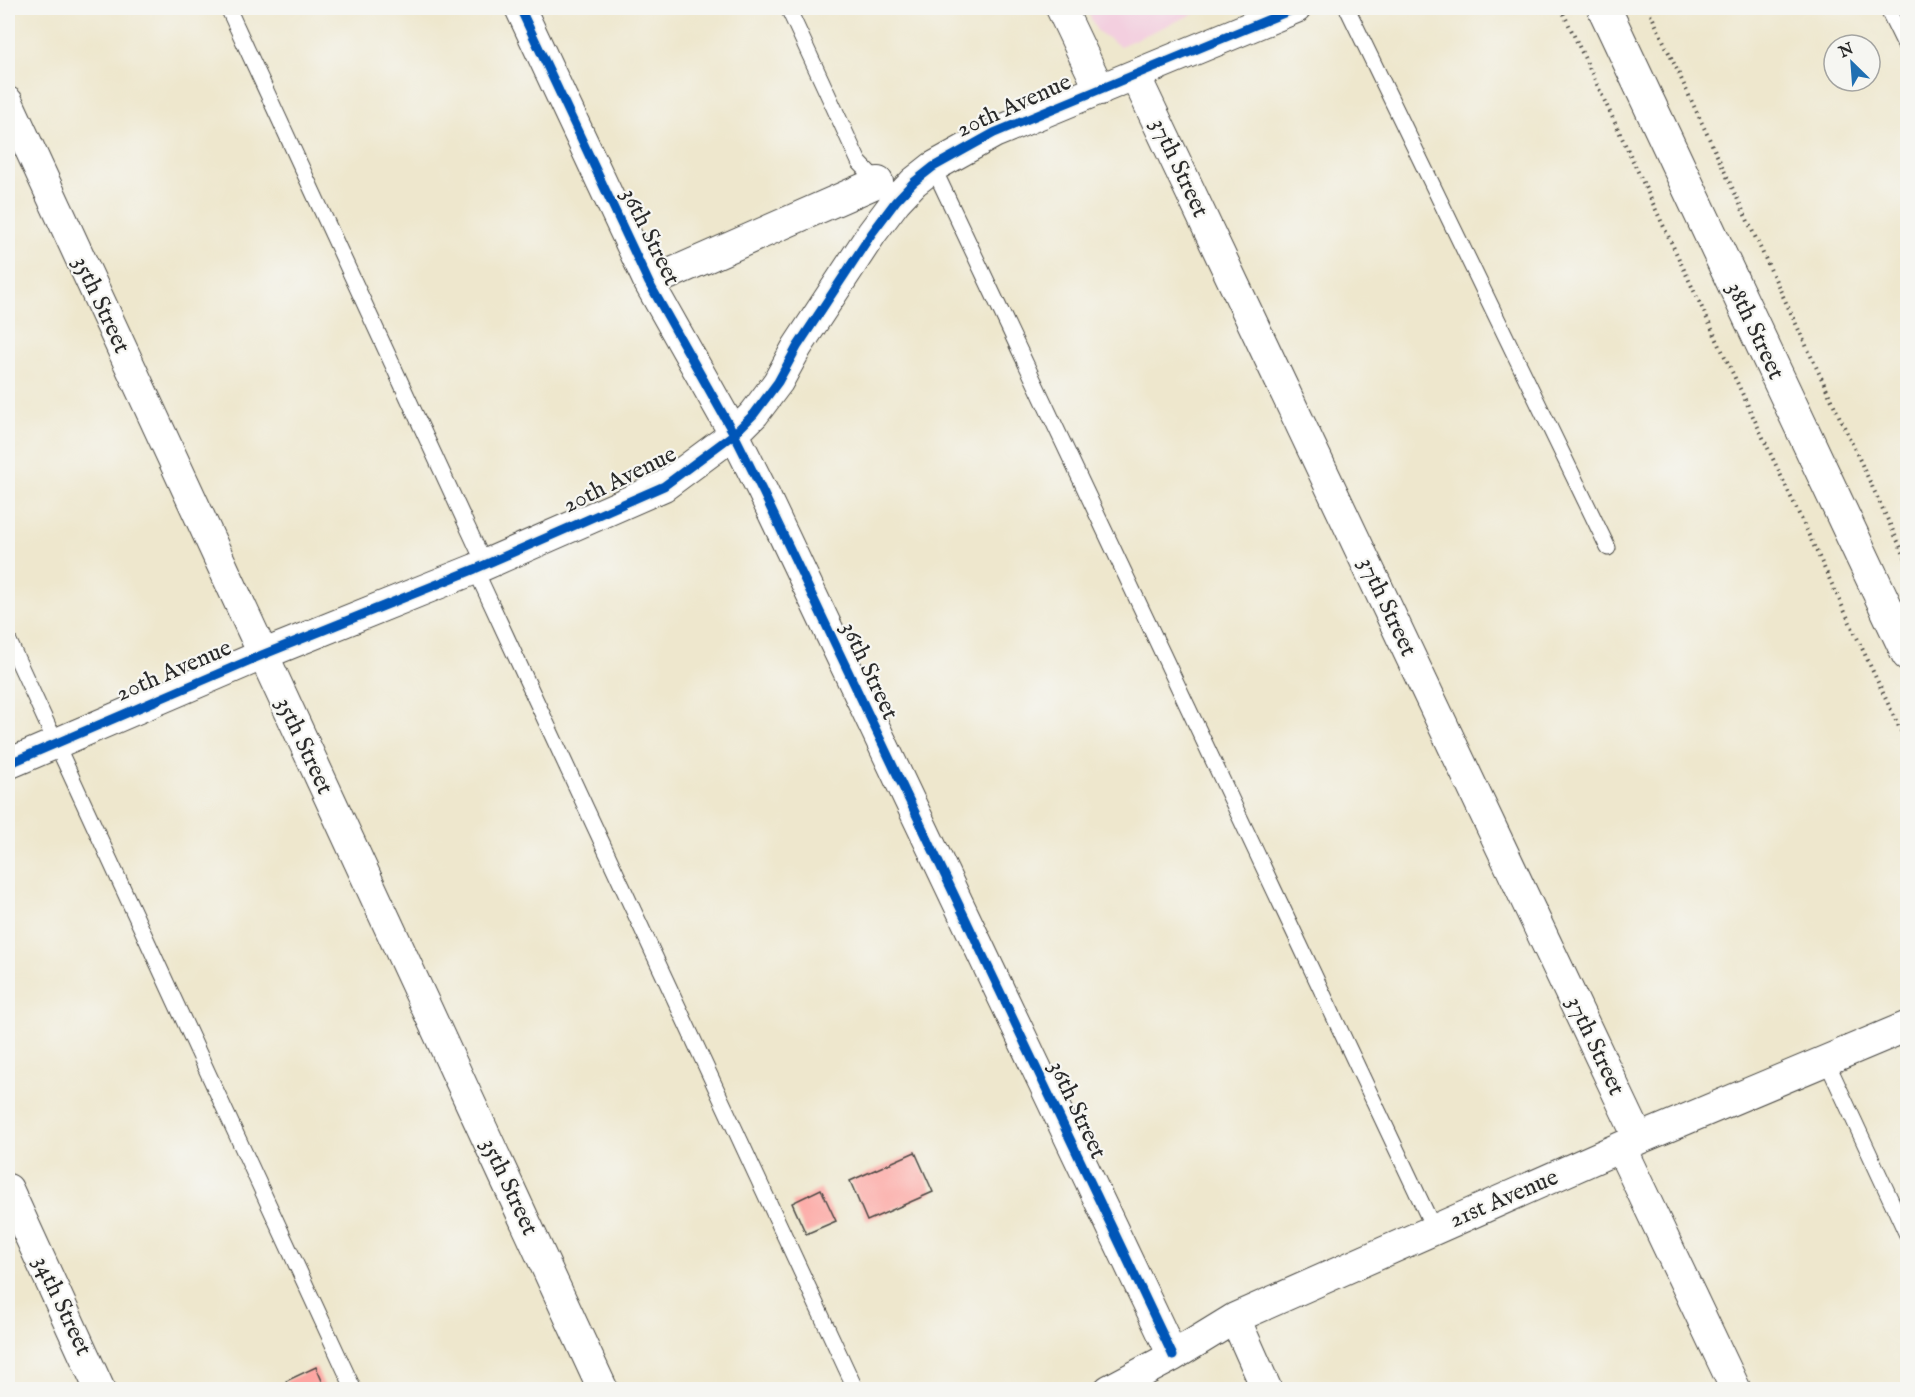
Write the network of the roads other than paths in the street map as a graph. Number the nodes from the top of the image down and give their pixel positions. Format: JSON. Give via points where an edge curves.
{"nodes":[{"id":1,"x":228,"y":8,"type":"edge"},
{"id":2,"x":520,"y":8,"type":"edge"},
{"id":3,"x":788,"y":8,"type":"edge"},
{"id":4,"x":1061,"y":8,"type":"edge"},
{"id":5,"x":1296,"y":8,"type":"edge"},
{"id":6,"x":1347,"y":8,"type":"edge"},
{"id":7,"x":1604,"y":8,"type":"edge"},
{"id":8,"x":1887,"y":8,"type":"edge"},
{"id":9,"x":1908,"y":51,"type":"edge"},
{"id":10,"x":1135,"y":75,"type":"junction"},
{"id":11,"x":1100,"y":90,"type":"junction"},
{"id":12,"x":8,"y":102,"type":"edge"},
{"id":13,"x":933,"y":167,"type":"junction"},
{"id":14,"x":887,"y":191,"type":"junction"},
{"id":15,"x":649,"y":283,"type":"junction"},
{"id":16,"x":734,"y":434,"type":"junction"},
{"id":17,"x":1608,"y":548,"type":"dead end"},
{"id":18,"x":480,"y":567,"type":"junction"},
{"id":19,"x":8,"y":639,"type":"edge"},
{"id":20,"x":1908,"y":654,"type":"edge"},
{"id":21,"x":262,"y":655,"type":"junction"},
{"id":22,"x":56,"y":743,"type":"junction"},
{"id":23,"x":8,"y":764,"type":"edge"},
{"id":24,"x":1908,"y":1026,"type":"edge"},
{"id":25,"x":1826,"y":1060,"type":"junction"},
{"id":26,"x":1630,"y":1143,"type":"junction"},
{"id":27,"x":8,"y":1190,"type":"edge"},
{"id":28,"x":1434,"y":1229,"type":"junction"},
{"id":29,"x":1908,"y":1237,"type":"edge"},
{"id":30,"x":1235,"y":1318,"type":"junction"},
{"id":31,"x":1173,"y":1356,"type":"junction"},
{"id":32,"x":100,"y":1389,"type":"edge"},
{"id":33,"x":354,"y":1389,"type":"edge"},
{"id":34,"x":603,"y":1389,"type":"edge"},
{"id":35,"x":856,"y":1389,"type":"edge"},
{"id":36,"x":1109,"y":1389,"type":"edge"},
{"id":37,"x":1268,"y":1389,"type":"edge"},
{"id":38,"x":1736,"y":1389,"type":"edge"}],
"edges":[{"from":1,"to":18,"type":"lane"},
{"from":2,"to":15,"type":"street","name":"36th Street"},
{"from":3,"to":14,"type":"lane","via":[[859,162]]},
{"from":4,"to":11,"type":"street"},
{"from":5,"to":10,"type":"street","name":"20th Avenue"},
{"from":6,"to":17,"type":"lane"},
{"from":7,"to":20,"type":"street","name":"38th Street"},
{"from":8,"to":9,"type":"lane"},
{"from":10,"to":11,"type":"street","name":"20th Avenue"},
{"from":10,"to":26,"type":"street","name":"37th Street"},
{"from":11,"to":13,"type":"street","name":"20th Avenue","via":[[994,133]]},
{"from":12,"to":21,"type":"street","name":"35th Street"},
{"from":13,"to":14,"type":"street","name":"20th Avenue","via":[[914,182]]},
{"from":13,"to":28,"type":"lane"},
{"from":14,"to":15,"type":"street","name":"20th Avenue"},
{"from":14,"to":16,"type":"street","name":"20th Avenue","via":[[872,233],[778,382]]},
{"from":15,"to":16,"type":"street","name":"36th Street"},
{"from":16,"to":18,"type":"street","name":"20th Avenue","via":[[664,486]]},
{"from":16,"to":31,"type":"street","name":"36th Street"},
{"from":18,"to":21,"type":"street","name":"20th Avenue"},
{"from":18,"to":35,"type":"lane"},
{"from":19,"to":22,"type":"lane"},
{"from":21,"to":22,"type":"street","name":"20th Avenue"},
{"from":21,"to":34,"type":"street","name":"35th Street"},
{"from":22,"to":23,"type":"street","name":"20th Avenue"},
{"from":22,"to":33,"type":"lane"},
{"from":24,"to":25,"type":"street","name":"21st Avenue"},
{"from":25,"to":26,"type":"street","name":"21st Avenue"},
{"from":25,"to":29,"type":"lane"},
{"from":26,"to":28,"type":"street","name":"21st Avenue"},
{"from":26,"to":38,"type":"street","name":"37th Street"},
{"from":27,"to":32,"type":"street","name":"34th Street"},
{"from":28,"to":30,"type":"street","name":"21st Avenue"},
{"from":30,"to":31,"type":"street","name":"21st Avenue"},
{"from":30,"to":37,"type":"street"},
{"from":31,"to":36,"type":"street","name":"21st Avenue"}]}
